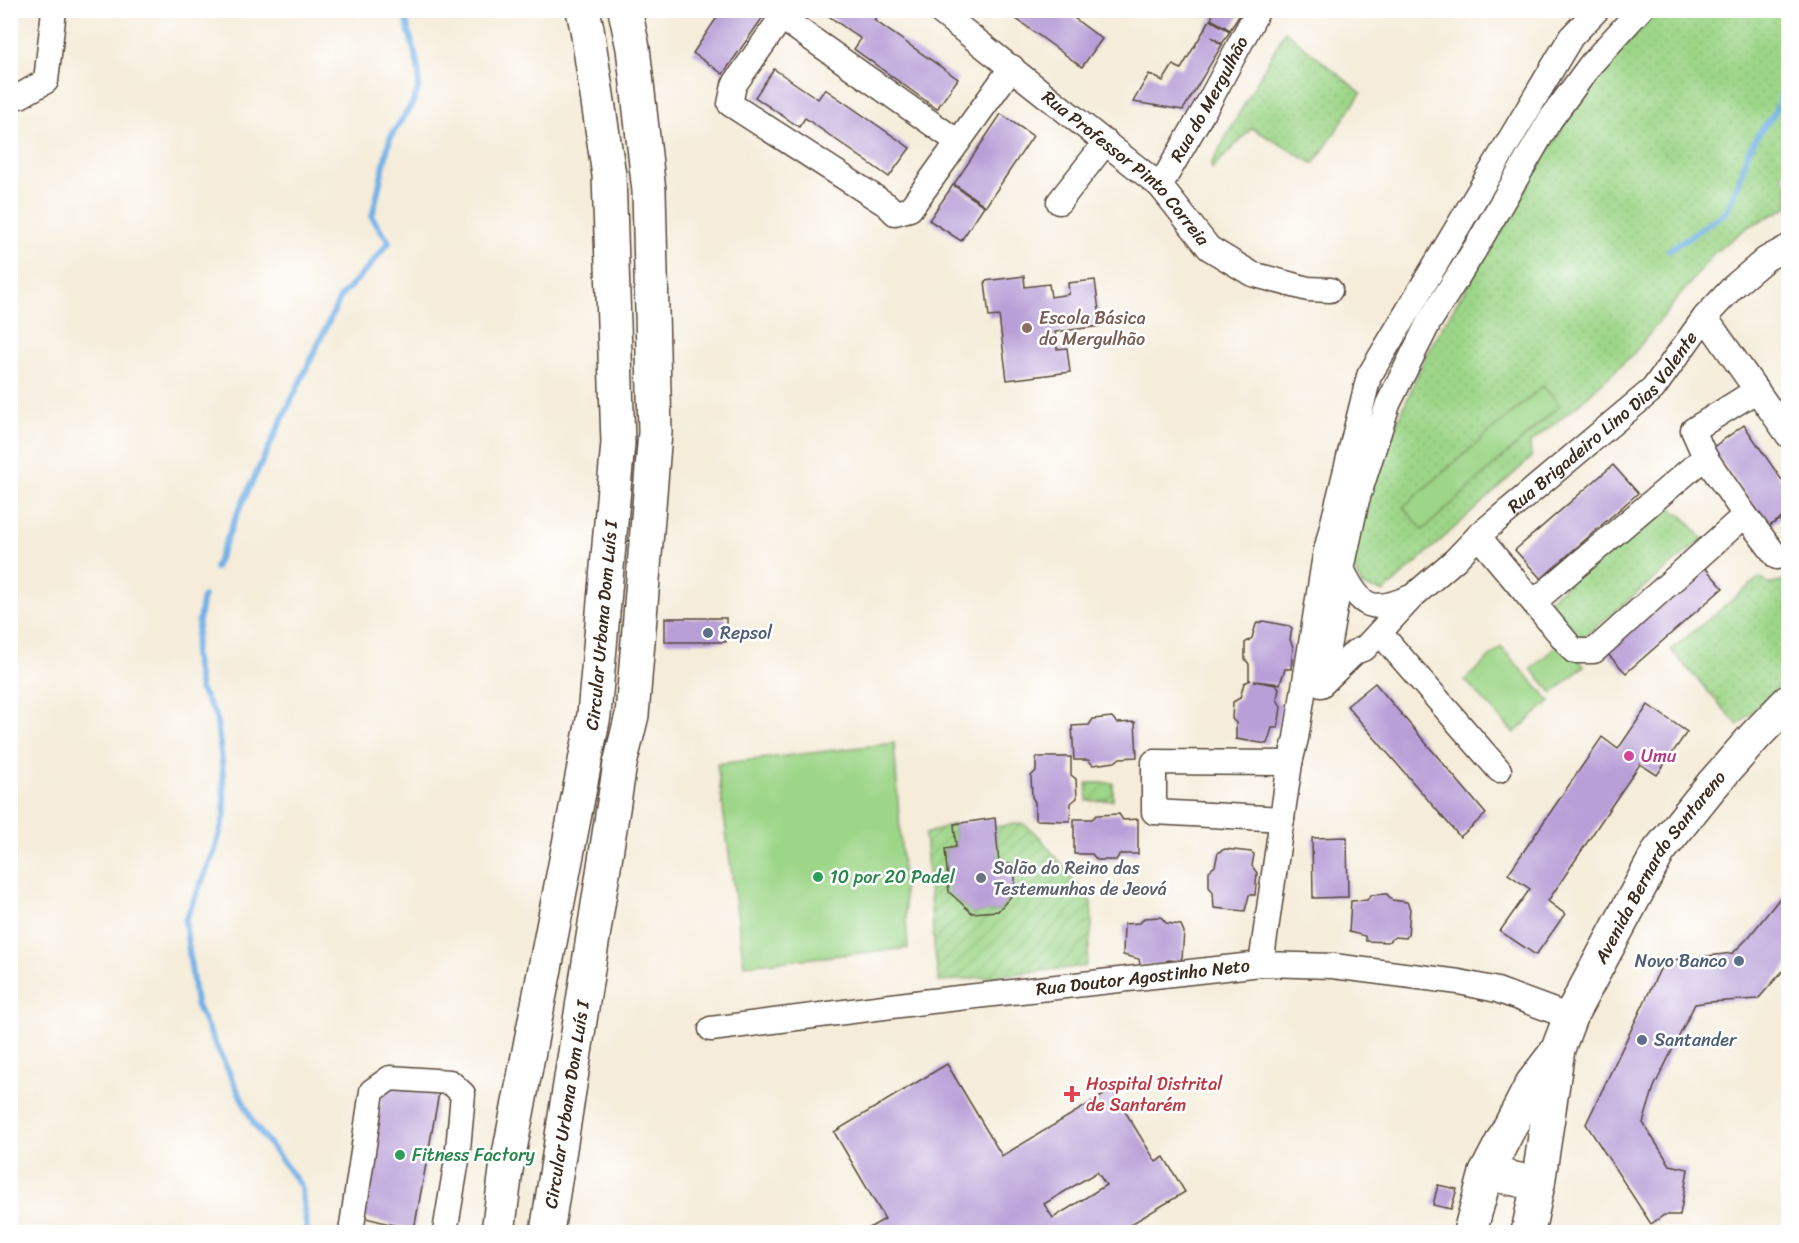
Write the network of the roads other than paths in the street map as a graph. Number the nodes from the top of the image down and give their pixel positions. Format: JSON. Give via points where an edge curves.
{"nodes":[{"id":1,"x":54,"y":10,"type":"edge"},
{"id":2,"x":583,"y":10,"type":"edge"},
{"id":3,"x":625,"y":10,"type":"edge"},
{"id":4,"x":938,"y":10,"type":"edge"},
{"id":5,"x":1258,"y":10,"type":"edge"},
{"id":6,"x":1597,"y":10,"type":"edge"},
{"id":7,"x":1640,"y":10,"type":"edge"},
{"id":8,"x":784,"y":14,"type":"edge"},
{"id":9,"x":1012,"y":68,"type":"junction"},
{"id":10,"x":10,"y":95,"type":"edge"},
{"id":11,"x":957,"y":142,"type":"junction"},
{"id":12,"x":1106,"y":142,"type":"junction"},
{"id":13,"x":1160,"y":186,"type":"junction"},
{"id":14,"x":1059,"y":202,"type":"dead end"},
{"id":15,"x":1788,"y":247,"type":"edge"},
{"id":16,"x":1330,"y":290,"type":"dead end"},
{"id":17,"x":1705,"y":317,"type":"junction"},
{"id":18,"x":1757,"y":390,"type":"junction"},
{"id":19,"x":1788,"y":435,"type":"edge"},
{"id":20,"x":1705,"y":457,"type":"junction"},
{"id":21,"x":1745,"y":515,"type":"junction"},
{"id":22,"x":1478,"y":536,"type":"junction"},
{"id":23,"x":1777,"y":557,"type":"dead end"},
{"id":24,"x":1342,"y":569,"type":"junction"},
{"id":25,"x":1413,"y":596,"type":"junction"},
{"id":26,"x":1534,"y":602,"type":"junction"},
{"id":27,"x":1380,"y":633,"type":"junction"},
{"id":28,"x":1321,"y":685,"type":"junction"},
{"id":29,"x":1788,"y":702,"type":"edge"},
{"id":30,"x":1296,"y":738,"type":"junction"},
{"id":31,"x":1290,"y":763,"type":"junction"},
{"id":32,"x":1499,"y":770,"type":"dead end"},
{"id":33,"x":1282,"y":819,"type":"junction"},
{"id":34,"x":1261,"y":964,"type":"junction"},
{"id":35,"x":1570,"y":1017,"type":"junction"},
{"id":36,"x":711,"y":1029,"type":"dead end"},
{"id":37,"x":1558,"y":1049,"type":"junction"},
{"id":38,"x":1486,"y":1173,"type":"junction"},
{"id":39,"x":1538,"y":1184,"type":"junction"},
{"id":40,"x":351,"y":1233,"type":"edge"},
{"id":41,"x":445,"y":1233,"type":"edge"},
{"id":42,"x":498,"y":1233,"type":"edge"},
{"id":43,"x":546,"y":1233,"type":"edge"},
{"id":44,"x":1470,"y":1233,"type":"edge"},
{"id":45,"x":1528,"y":1233,"type":"edge"}],
"edges":[{"from":1,"to":10,"type":"street","via":[[46,81],[20,96]]},
{"from":2,"to":42,"type":"main road","name":"Circular Urbana Dom Luís I","via":[[609,175],[618,443],[594,716],[506,1170]]},
{"from":3,"to":43,"type":"main road","name":"Circular Urbana Dom Luís I","via":[[650,191],[655,432],[632,716],[620,764]]},
{"from":4,"to":9,"type":"street","name":"Rua Professor Pinto Correia"},
{"from":5,"to":13,"type":"street","name":"Rua do Mergulhão"},
{"from":6,"to":30,"type":"street","name":"Rua Brigadeiro Lino Dias Valente","via":[[1571,37],[1369,376],[1325,555]]},
{"from":7,"to":24,"type":"street","via":[[1591,64],[1550,120],[1429,322],[1388,404],[1357,500]]},
{"from":8,"to":11,"type":"street"},
{"from":8,"to":11,"type":"street","via":[[734,85],[730,104],[896,213],[910,209]]},
{"from":9,"to":11,"type":"street"},
{"from":9,"to":12,"type":"street","name":"Rua Professor Pinto Correia"},
{"from":12,"to":13,"type":"street","name":"Rua Professor Pinto Correia"},
{"from":12,"to":14,"type":"street"},
{"from":13,"to":16,"type":"street","name":"Rua Professor Pinto Correia","via":[[1209,248],[1252,274],[1308,289]]},
{"from":15,"to":17,"type":"street","name":"Rua Brigadeiro Lino Dias Valente","via":[[1745,276]]},
{"from":17,"to":18,"type":"street"},
{"from":17,"to":22,"type":"street","name":"Rua Brigadeiro Lino Dias Valente","via":[[1653,389]]},
{"from":18,"to":19,"type":"street"},
{"from":18,"to":20,"type":"street","via":[[1693,430]]},
{"from":20,"to":21,"type":"street"},
{"from":20,"to":26,"type":"street"},
{"from":21,"to":23,"type":"street"},
{"from":21,"to":26,"type":"street","via":[[1594,651],[1574,651]]},
{"from":22,"to":25,"type":"street","name":"Rua Brigadeiro Lino Dias Valente"},
{"from":22,"to":26,"type":"street"},
{"from":24,"to":25,"type":"street","name":"Rua Brigadeiro Lino Dias Valente","via":[[1350,587],[1364,603],[1385,607]]},
{"from":24,"to":28,"type":"street","name":"Rua Brigadeiro Lino Dias Valente"},
{"from":25,"to":27,"type":"street","name":"Rua Brigadeiro Lino Dias Valente"},
{"from":27,"to":28,"type":"street","name":"Rua Brigadeiro Lino Dias Valente"},
{"from":27,"to":32,"type":"street"},
{"from":28,"to":30,"type":"street","name":"Rua Brigadeiro Lino Dias Valente"},
{"from":29,"to":35,"type":"main road","name":"Avenida Bernardo Santareno","via":[[1659,851]]},
{"from":30,"to":31,"type":"street","name":"Rua Brigadeiro Lino Dias Valente"},
{"from":31,"to":33,"type":"street","name":"Rua Brigadeiro Lino Dias Valente"},
{"from":31,"to":33,"type":"street","via":[[1154,762],[1154,812]]},
{"from":33,"to":34,"type":"street","name":"Rua Brigadeiro Lino Dias Valente"},
{"from":34,"to":35,"type":"street","name":"Rua Doutor Agostinho Neto","via":[[1333,966],[1459,982],[1497,990]]},
{"from":34,"to":36,"type":"street","name":"Rua Doutor Agostinho Neto"},
{"from":35,"to":37,"type":"main road","name":"Avenida Bernardo Santareno"},
{"from":37,"to":38,"type":"main road","name":"Avenida Bernardo Santareno","via":[[1532,1084]]},
{"from":37,"to":39,"type":"main road","name":"Avenida Bernardo Santareno"},
{"from":38,"to":39,"type":"main road"},
{"from":38,"to":44,"type":"main road","name":"Avenida Bernardo Santareno"},
{"from":39,"to":45,"type":"main road","name":"Avenida Bernardo Santareno"},
{"from":40,"to":41,"type":"street","via":[[372,1091],[390,1078],[450,1082],[463,1094]]}]}
